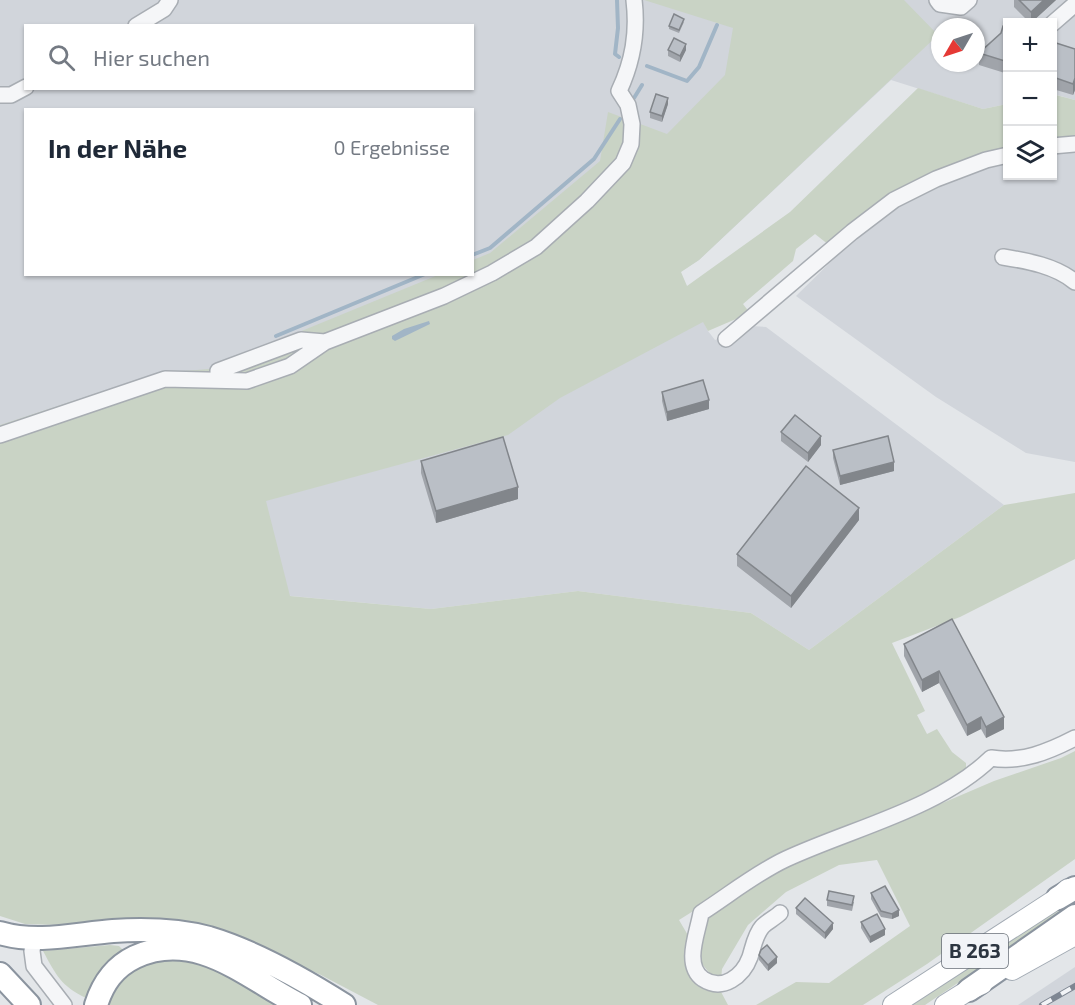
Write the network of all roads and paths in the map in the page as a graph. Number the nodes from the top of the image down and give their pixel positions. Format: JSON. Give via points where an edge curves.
{"nodes":[{"id":1,"x":170,"y":0,"type":"edge"},
{"id":2,"x":634,"y":0,"type":"edge"},
{"id":3,"x":937,"y":0,"type":"edge"},
{"id":4,"x":969,"y":0,"type":"edge"},
{"id":5,"x":1075,"y":4,"type":"edge"},
{"id":6,"x":1057,"y":20,"type":"edge"},
{"id":7,"x":139,"y":24,"type":"edge"},
{"id":8,"x":24,"y":88,"type":"edge"},
{"id":9,"x":0,"y":95,"type":"edge"},
{"id":10,"x":1075,"y":144,"type":"edge"},
{"id":11,"x":1057,"y":146,"type":"edge"},
{"id":12,"x":1003,"y":156,"type":"edge"},
{"id":13,"x":1003,"y":257,"type":"dead end"},
{"id":14,"x":1075,"y":282,"type":"edge"},
{"id":15,"x":726,"y":339,"type":"dead end"},
{"id":16,"x":325,"y":342,"type":"junction"},
{"id":17,"x":218,"y":371,"type":"dead end"},
{"id":18,"x":0,"y":435,"type":"edge"},
{"id":19,"x":1075,"y":738,"type":"edge"},
{"id":20,"x":1075,"y":883,"type":"edge"},
{"id":21,"x":1067,"y":893,"type":"edge"},
{"id":22,"x":780,"y":914,"type":"dead end"},
{"id":23,"x":1075,"y":916,"type":"edge"},
{"id":24,"x":0,"y":933,"type":"edge"},
{"id":25,"x":1075,"y":935,"type":"edge"},
{"id":26,"x":34,"y":939,"type":"junction"},
{"id":27,"x":0,"y":974,"type":"edge"},
{"id":28,"x":310,"y":985,"type":"junction"},
{"id":29,"x":969,"y":990,"type":"junction"},
{"id":30,"x":297,"y":1004,"type":"edge"},
{"id":31,"x":29,"y":1005,"type":"edge"},
{"id":32,"x":64,"y":1005,"type":"edge"},
{"id":33,"x":96,"y":1005,"type":"edge"},
{"id":34,"x":344,"y":1005,"type":"edge"},
{"id":35,"x":360,"y":1005,"type":"edge"},
{"id":36,"x":893,"y":1005,"type":"edge"},
{"id":37,"x":945,"y":1005,"type":"edge"}],
"edges":[{"from":1,"to":7,"type":"street","via":[[164,9]]},
{"from":2,"to":16,"type":"street","via":[[635,42],[619,91],[628,105],[632,124],[631,144],[623,163],[536,247],[444,296]]},
{"from":3,"to":4,"type":"street","via":[[961,8]]},
{"from":5,"to":6,"type":"street"},
{"from":8,"to":9,"type":"street","via":[[11,95]]},
{"from":10,"to":11,"type":"street"},
{"from":12,"to":15,"type":"street","via":[[936,179],[894,201]]},
{"from":13,"to":14,"type":"street","via":[[1031,262]]},
{"from":16,"to":17,"type":"street","via":[[302,340]]},
{"from":16,"to":18,"type":"street","via":[[290,366],[248,381],[165,379]]},
{"from":19,"to":22,"type":"street","via":[[1029,757],[991,758],[945,792],[785,859],[701,913],[693,950],[700,976],[718,984],[734,980],[749,960],[762,926]]},
{"from":20,"to":21,"type":"main road","number":"B 263"},
{"from":21,"to":36,"type":"main road","number":"B 263"},
{"from":23,"to":29,"type":"highway"},
{"from":24,"to":26,"type":"highway"},
{"from":25,"to":29,"type":"main road","number":"B 263"},
{"from":26,"to":28,"type":"highway","via":[[114,931],[189,934],[230,946]]},
{"from":26,"to":32,"type":"street","via":[[34,966]]},
{"from":27,"to":31,"type":"highway"},
{"from":28,"to":34,"type":"highway"},
{"from":28,"to":35,"type":"highway"},
{"from":29,"to":37,"type":"main road","number":"B 263"},
{"from":30,"to":33,"type":"highway","via":[[221,960],[173,947],[152,950],[122,965],[103,986]]}]}
